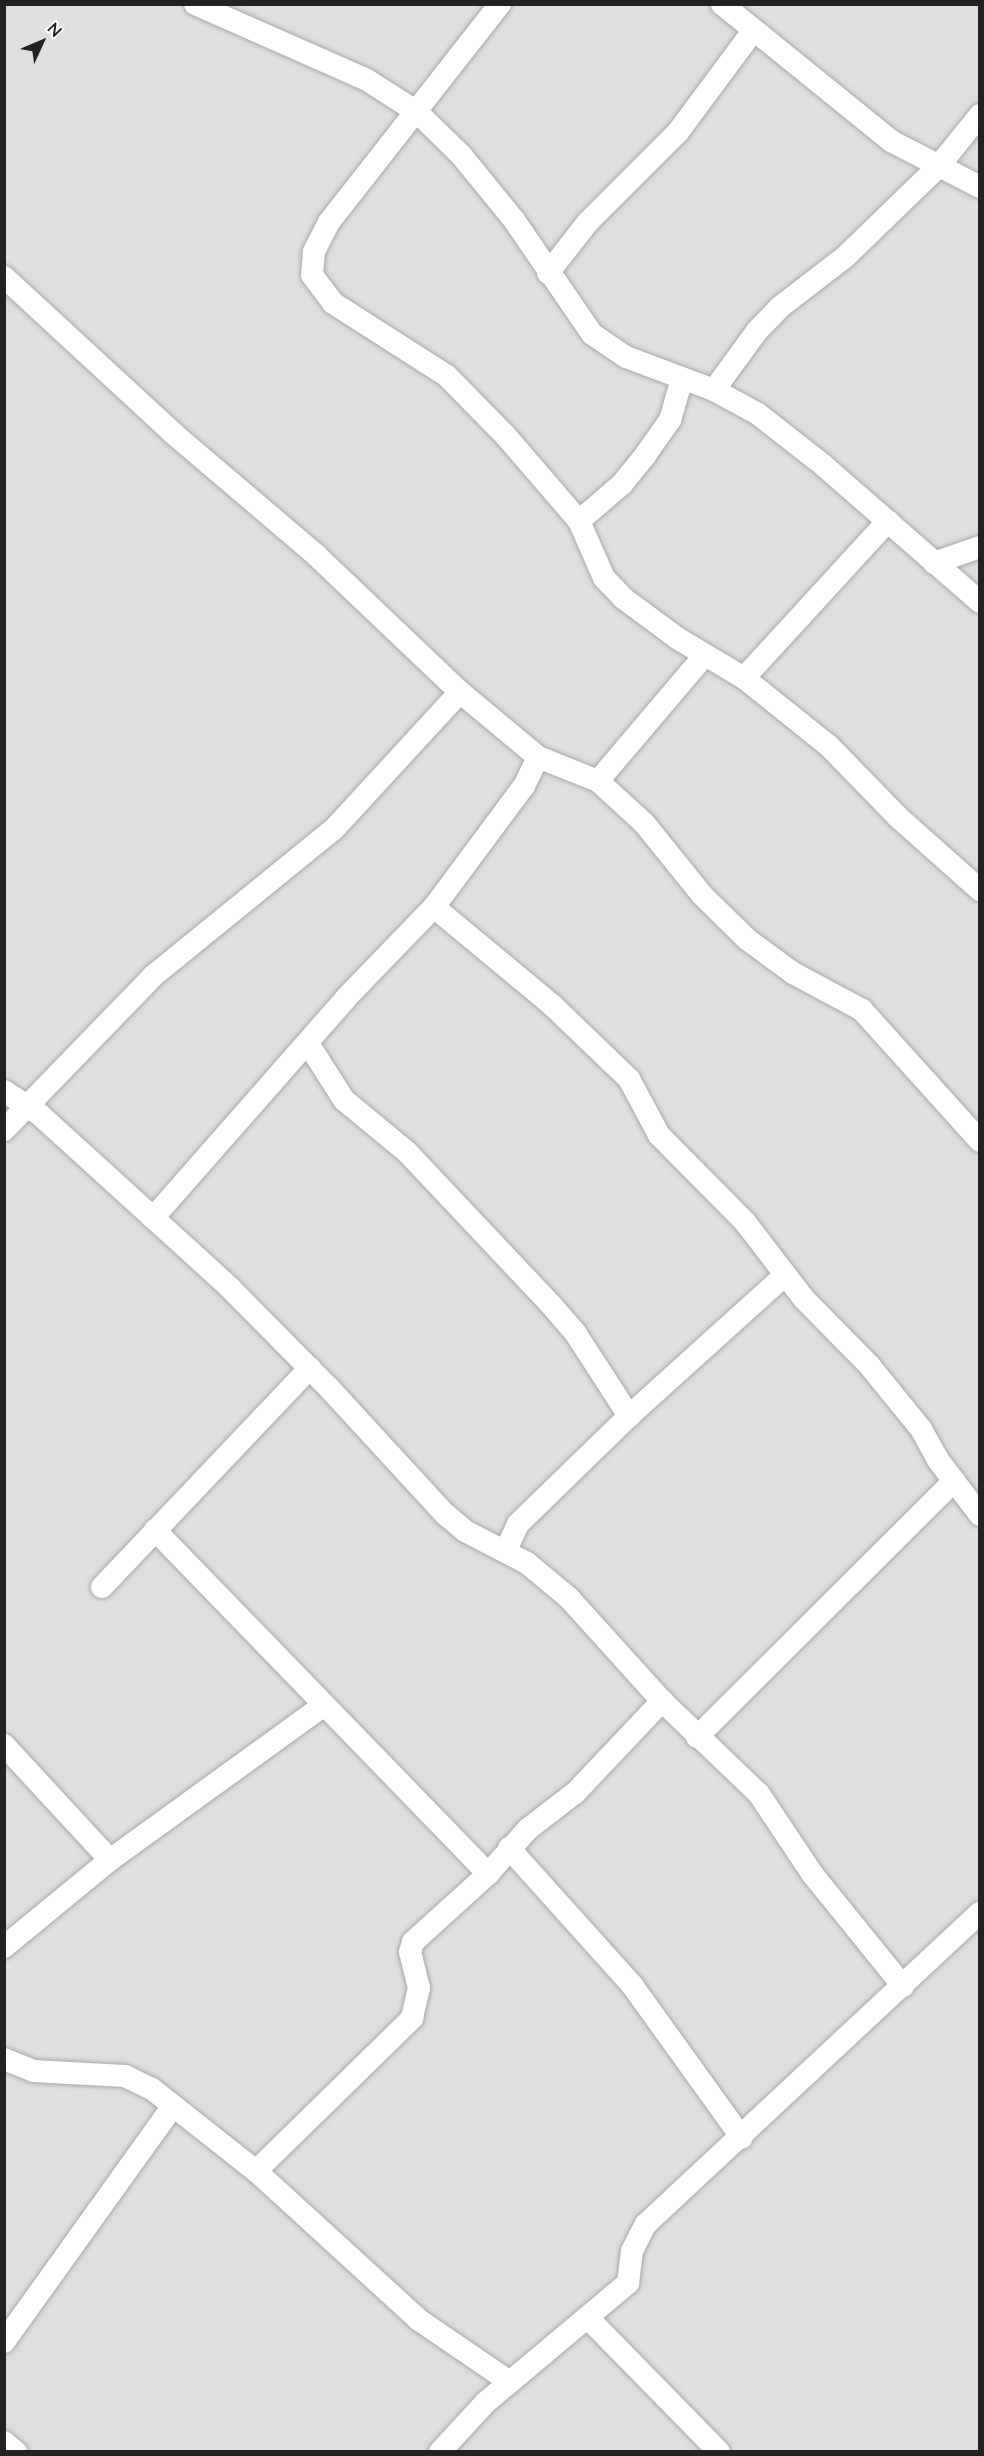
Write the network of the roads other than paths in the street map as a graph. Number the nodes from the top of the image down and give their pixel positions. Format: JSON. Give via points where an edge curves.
{"nodes":[{"id":1,"x":195,"y":4,"type":"edge"},
{"id":2,"x":500,"y":4,"type":"edge"},
{"id":3,"x":722,"y":4,"type":"edge"},
{"id":4,"x":753,"y":31,"type":"junction"},
{"id":5,"x":417,"y":112,"type":"junction"},
{"id":6,"x":980,"y":115,"type":"edge"},
{"id":7,"x":938,"y":167,"type":"junction"},
{"id":8,"x":980,"y":187,"type":"edge"},
{"id":9,"x":548,"y":273,"type":"junction"},
{"id":10,"x":4,"y":277,"type":"edge"},
{"id":11,"x":682,"y":379,"type":"junction"},
{"id":12,"x":714,"y":390,"type":"junction"},
{"id":13,"x":579,"y":521,"type":"junction"},
{"id":14,"x":888,"y":521,"type":"junction"},
{"id":15,"x":980,"y":548,"type":"edge"},
{"id":16,"x":934,"y":563,"type":"junction"},
{"id":17,"x":980,"y":602,"type":"edge"},
{"id":18,"x":705,"y":655,"type":"junction"},
{"id":19,"x":744,"y":678,"type":"junction"},
{"id":20,"x":460,"y":692,"type":"junction"},
{"id":21,"x":538,"y":757,"type":"junction"},
{"id":22,"x":598,"y":781,"type":"junction"},
{"id":23,"x":980,"y":890,"type":"edge"},
{"id":24,"x":434,"y":907,"type":"junction"},
{"id":25,"x":309,"y":1045,"type":"junction"},
{"id":26,"x":4,"y":1091,"type":"edge"},
{"id":27,"x":27,"y":1106,"type":"junction"},
{"id":28,"x":4,"y":1130,"type":"edge"},
{"id":29,"x":980,"y":1141,"type":"edge"},
{"id":30,"x":153,"y":1218,"type":"junction"},
{"id":31,"x":784,"y":1275,"type":"junction"},
{"id":32,"x":310,"y":1368,"type":"junction"},
{"id":33,"x":629,"y":1416,"type":"junction"},
{"id":34,"x":954,"y":1481,"type":"junction"},
{"id":35,"x":980,"y":1515,"type":"edge"},
{"id":36,"x":155,"y":1530,"type":"junction"},
{"id":37,"x":506,"y":1550,"type":"junction"},
{"id":38,"x":102,"y":1587,"type":"dead end"},
{"id":39,"x":662,"y":1701,"type":"junction"},
{"id":40,"x":324,"y":1705,"type":"junction"},
{"id":41,"x":697,"y":1737,"type":"junction"},
{"id":42,"x":4,"y":1745,"type":"edge"},
{"id":43,"x":509,"y":1848,"type":"junction"},
{"id":44,"x":110,"y":1860,"type":"junction"},
{"id":45,"x":488,"y":1874,"type":"junction"},
{"id":46,"x":978,"y":1919,"type":"edge"},
{"id":47,"x":4,"y":1947,"type":"edge"},
{"id":48,"x":903,"y":1986,"type":"junction"},
{"id":49,"x":4,"y":2059,"type":"edge"},
{"id":50,"x":173,"y":2106,"type":"junction"},
{"id":51,"x":742,"y":2138,"type":"junction"},
{"id":52,"x":256,"y":2170,"type":"junction"},
{"id":53,"x":588,"y":2318,"type":"junction"},
{"id":54,"x":4,"y":2342,"type":"edge"},
{"id":55,"x":510,"y":2382,"type":"junction"},
{"id":56,"x":4,"y":2442,"type":"edge"},
{"id":57,"x":16,"y":2451,"type":"edge"},
{"id":58,"x":440,"y":2451,"type":"edge"},
{"id":59,"x":719,"y":2451,"type":"edge"}],
"edges":[{"from":1,"to":5,"type":"street","via":[[368,80]]},
{"from":2,"to":5,"type":"street"},
{"from":3,"to":4,"type":"street"},
{"from":4,"to":7,"type":"street","via":[[891,141]]},
{"from":4,"to":9,"type":"street","via":[[678,132],[588,222]]},
{"from":5,"to":9,"type":"street","via":[[461,155],[514,220]]},
{"from":5,"to":13,"type":"street","via":[[329,222],[314,252],[312,275],[333,303],[447,376]]},
{"from":6,"to":7,"type":"street"},
{"from":7,"to":8,"type":"street"},
{"from":7,"to":12,"type":"street","via":[[845,256],[780,307],[757,331]]},
{"from":9,"to":11,"type":"street","via":[[592,334],[626,357]]},
{"from":10,"to":20,"type":"street","via":[[174,434],[316,555]]},
{"from":11,"to":12,"type":"street"},
{"from":11,"to":13,"type":"street","via":[[670,420],[646,454],[622,484]]},
{"from":12,"to":14,"type":"street","via":[[758,414]]},
{"from":13,"to":18,"type":"street","via":[[604,578],[623,598]]},
{"from":14,"to":16,"type":"street"},
{"from":14,"to":19,"type":"street"},
{"from":15,"to":16,"type":"street"},
{"from":16,"to":17,"type":"street"},
{"from":18,"to":19,"type":"street"},
{"from":18,"to":22,"type":"street"},
{"from":19,"to":23,"type":"street","via":[[829,746],[898,817]]},
{"from":20,"to":21,"type":"street"},
{"from":20,"to":27,"type":"street","via":[[334,829],[153,976]]},
{"from":21,"to":22,"type":"street"},
{"from":21,"to":24,"type":"street","via":[[524,786]]},
{"from":22,"to":29,"type":"street","via":[[644,823],[702,895],[748,940],[794,973],[862,1010]]},
{"from":24,"to":25,"type":"street","via":[[348,997]]},
{"from":24,"to":31,"type":"street","via":[[552,1005],[629,1079],[659,1135],[745,1222]]},
{"from":25,"to":30,"type":"street"},
{"from":25,"to":33,"type":"street","via":[[344,1100],[407,1152],[552,1306],[576,1334]]},
{"from":26,"to":27,"type":"street"},
{"from":27,"to":28,"type":"street"},
{"from":27,"to":30,"type":"street"},
{"from":30,"to":32,"type":"street"},
{"from":31,"to":33,"type":"street"},
{"from":31,"to":34,"type":"street","via":[[892,1392]]},
{"from":32,"to":36,"type":"street"},
{"from":32,"to":37,"type":"street","via":[[445,1514],[465,1532]]},
{"from":33,"to":37,"type":"street","via":[[518,1524]]},
{"from":34,"to":35,"type":"street"},
{"from":34,"to":41,"type":"street"},
{"from":36,"to":38,"type":"street"},
{"from":36,"to":40,"type":"street"},
{"from":37,"to":39,"type":"street","via":[[569,1598]]},
{"from":39,"to":41,"type":"street"},
{"from":39,"to":43,"type":"street","via":[[575,1793]]},
{"from":40,"to":44,"type":"street"},
{"from":40,"to":45,"type":"street"},
{"from":41,"to":48,"type":"street","via":[[759,1794],[813,1875]]},
{"from":42,"to":44,"type":"street"},
{"from":43,"to":45,"type":"street"},
{"from":43,"to":51,"type":"street","via":[[632,1985]]},
{"from":44,"to":47,"type":"street"},
{"from":45,"to":52,"type":"street","via":[[413,1942],[410,1952],[420,1988],[412,2018]]},
{"from":46,"to":48,"type":"street"},
{"from":48,"to":51,"type":"street"},
{"from":49,"to":50,"type":"street","via":[[33,2071],[124,2076],[152,2089]]},
{"from":50,"to":52,"type":"street"},
{"from":50,"to":54,"type":"street"},
{"from":51,"to":53,"type":"street","via":[[645,2224],[632,2251],[628,2283]]},
{"from":52,"to":55,"type":"street","via":[[419,2320]]},
{"from":53,"to":55,"type":"street"},
{"from":53,"to":59,"type":"street"},
{"from":55,"to":58,"type":"street"},
{"from":56,"to":57,"type":"street"}]}
